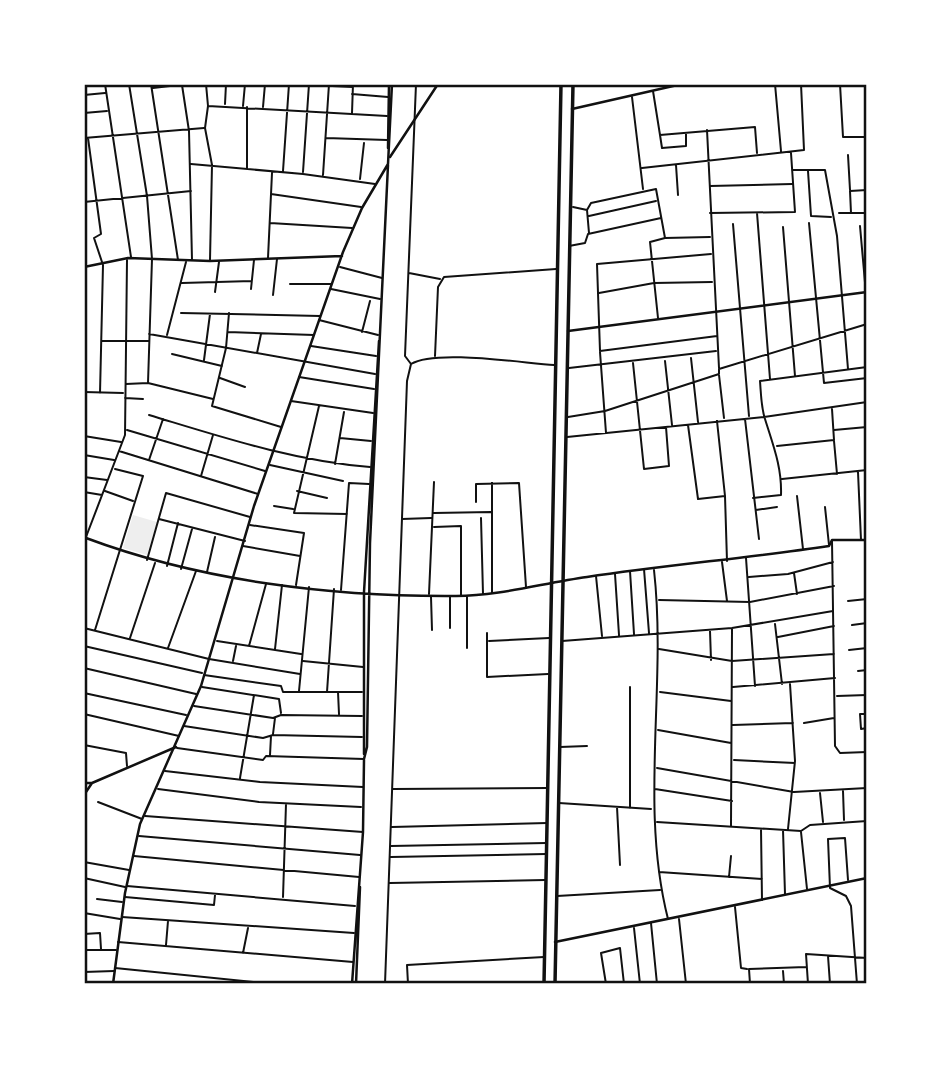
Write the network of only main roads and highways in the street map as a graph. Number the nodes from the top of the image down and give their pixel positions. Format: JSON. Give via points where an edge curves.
{"nodes":[{"id":1,"x":390,"y":84,"type":"edge"},
{"id":2,"x":438,"y":84,"type":"edge"},
{"id":3,"x":561,"y":84,"type":"edge"},
{"id":4,"x":573,"y":84,"type":"edge"},
{"id":5,"x":682,"y":84,"type":"edge"},
{"id":6,"x":665,"y":86,"type":"edge"},
{"id":7,"x":572,"y":109,"type":"junction"},
{"id":8,"x":389,"y":139,"type":"junction"},
{"id":9,"x":390,"y":157,"type":"junction"},
{"id":10,"x":388,"y":164,"type":"junction"},
{"id":11,"x":341,"y":256,"type":"junction"},
{"id":12,"x":84,"y":266,"type":"edge"},
{"id":13,"x":866,"y":292,"type":"edge"},
{"id":14,"x":568,"y":331,"type":"junction"},
{"id":15,"x":379,"y":335,"type":"junction"},
{"id":16,"x":86,"y":538,"type":"edge"},
{"id":17,"x":867,"y":540,"type":"edge"},
{"id":18,"x":84,"y":543,"type":"edge"},
{"id":19,"x":235,"y":578,"type":"junction"},
{"id":20,"x":562,"y":580,"type":"junction"},
{"id":21,"x":551,"y":582,"type":"junction"},
{"id":22,"x":363,"y":592,"type":"junction"},
{"id":23,"x":369,"y":592,"type":"junction"},
{"id":24,"x":176,"y":747,"type":"junction"},
{"id":25,"x":364,"y":759,"type":"junction"},
{"id":26,"x":84,"y":783,"type":"edge"},
{"id":27,"x":92,"y":783,"type":"junction"},
{"id":28,"x":84,"y":795,"type":"edge"},
{"id":29,"x":360,"y":877,"type":"junction"},
{"id":30,"x":867,"y":878,"type":"edge"},
{"id":31,"x":555,"y":942,"type":"junction"},
{"id":32,"x":113,"y":984,"type":"edge"},
{"id":33,"x":354,"y":984,"type":"edge"},
{"id":34,"x":544,"y":984,"type":"edge"},
{"id":35,"x":555,"y":984,"type":"edge"}],
"edges":[{"from":1,"to":8,"type":"main road"},
{"from":1,"to":8,"type":"main road"},
{"from":2,"to":9,"type":"main road"},
{"from":3,"to":21,"type":"highway"},
{"from":4,"to":7,"type":"highway"},
{"from":5,"to":6,"type":"main road"},
{"from":6,"to":7,"type":"main road"},
{"from":7,"to":14,"type":"highway"},
{"from":8,"to":9,"type":"main road"},
{"from":8,"to":10,"type":"main road"},
{"from":9,"to":10,"type":"main road"},
{"from":10,"to":11,"type":"main road"},
{"from":10,"to":15,"type":"main road"},
{"from":11,"to":12,"type":"main road","via":[[220,261],[129,258]]},
{"from":11,"to":19,"type":"main road","via":[[251,517]]},
{"from":13,"to":14,"type":"main road"},
{"from":14,"to":20,"type":"highway"},
{"from":15,"to":22,"type":"main road"},
{"from":15,"to":23,"type":"main road"},
{"from":16,"to":18,"type":"main road"},
{"from":16,"to":19,"type":"main road","via":[[167,566]]},
{"from":17,"to":20,"type":"main road","via":[[832,540],[829,546],[803,550]]},
{"from":19,"to":22,"type":"main road"},
{"from":19,"to":24,"type":"main road"},
{"from":20,"to":21,"type":"main road"},
{"from":20,"to":31,"type":"highway"},
{"from":21,"to":23,"type":"main road","via":[[467,596]]},
{"from":21,"to":34,"type":"highway"},
{"from":22,"to":23,"type":"main road"},
{"from":22,"to":25,"type":"main road"},
{"from":23,"to":25,"type":"main road"},
{"from":24,"to":27,"type":"main road"},
{"from":24,"to":32,"type":"main road","via":[[138,836]]},
{"from":25,"to":29,"type":"main road"},
{"from":26,"to":27,"type":"main road"},
{"from":27,"to":28,"type":"main road"},
{"from":29,"to":33,"type":"main road"},
{"from":29,"to":33,"type":"main road"},
{"from":30,"to":31,"type":"main road"},
{"from":31,"to":35,"type":"highway"}]}
